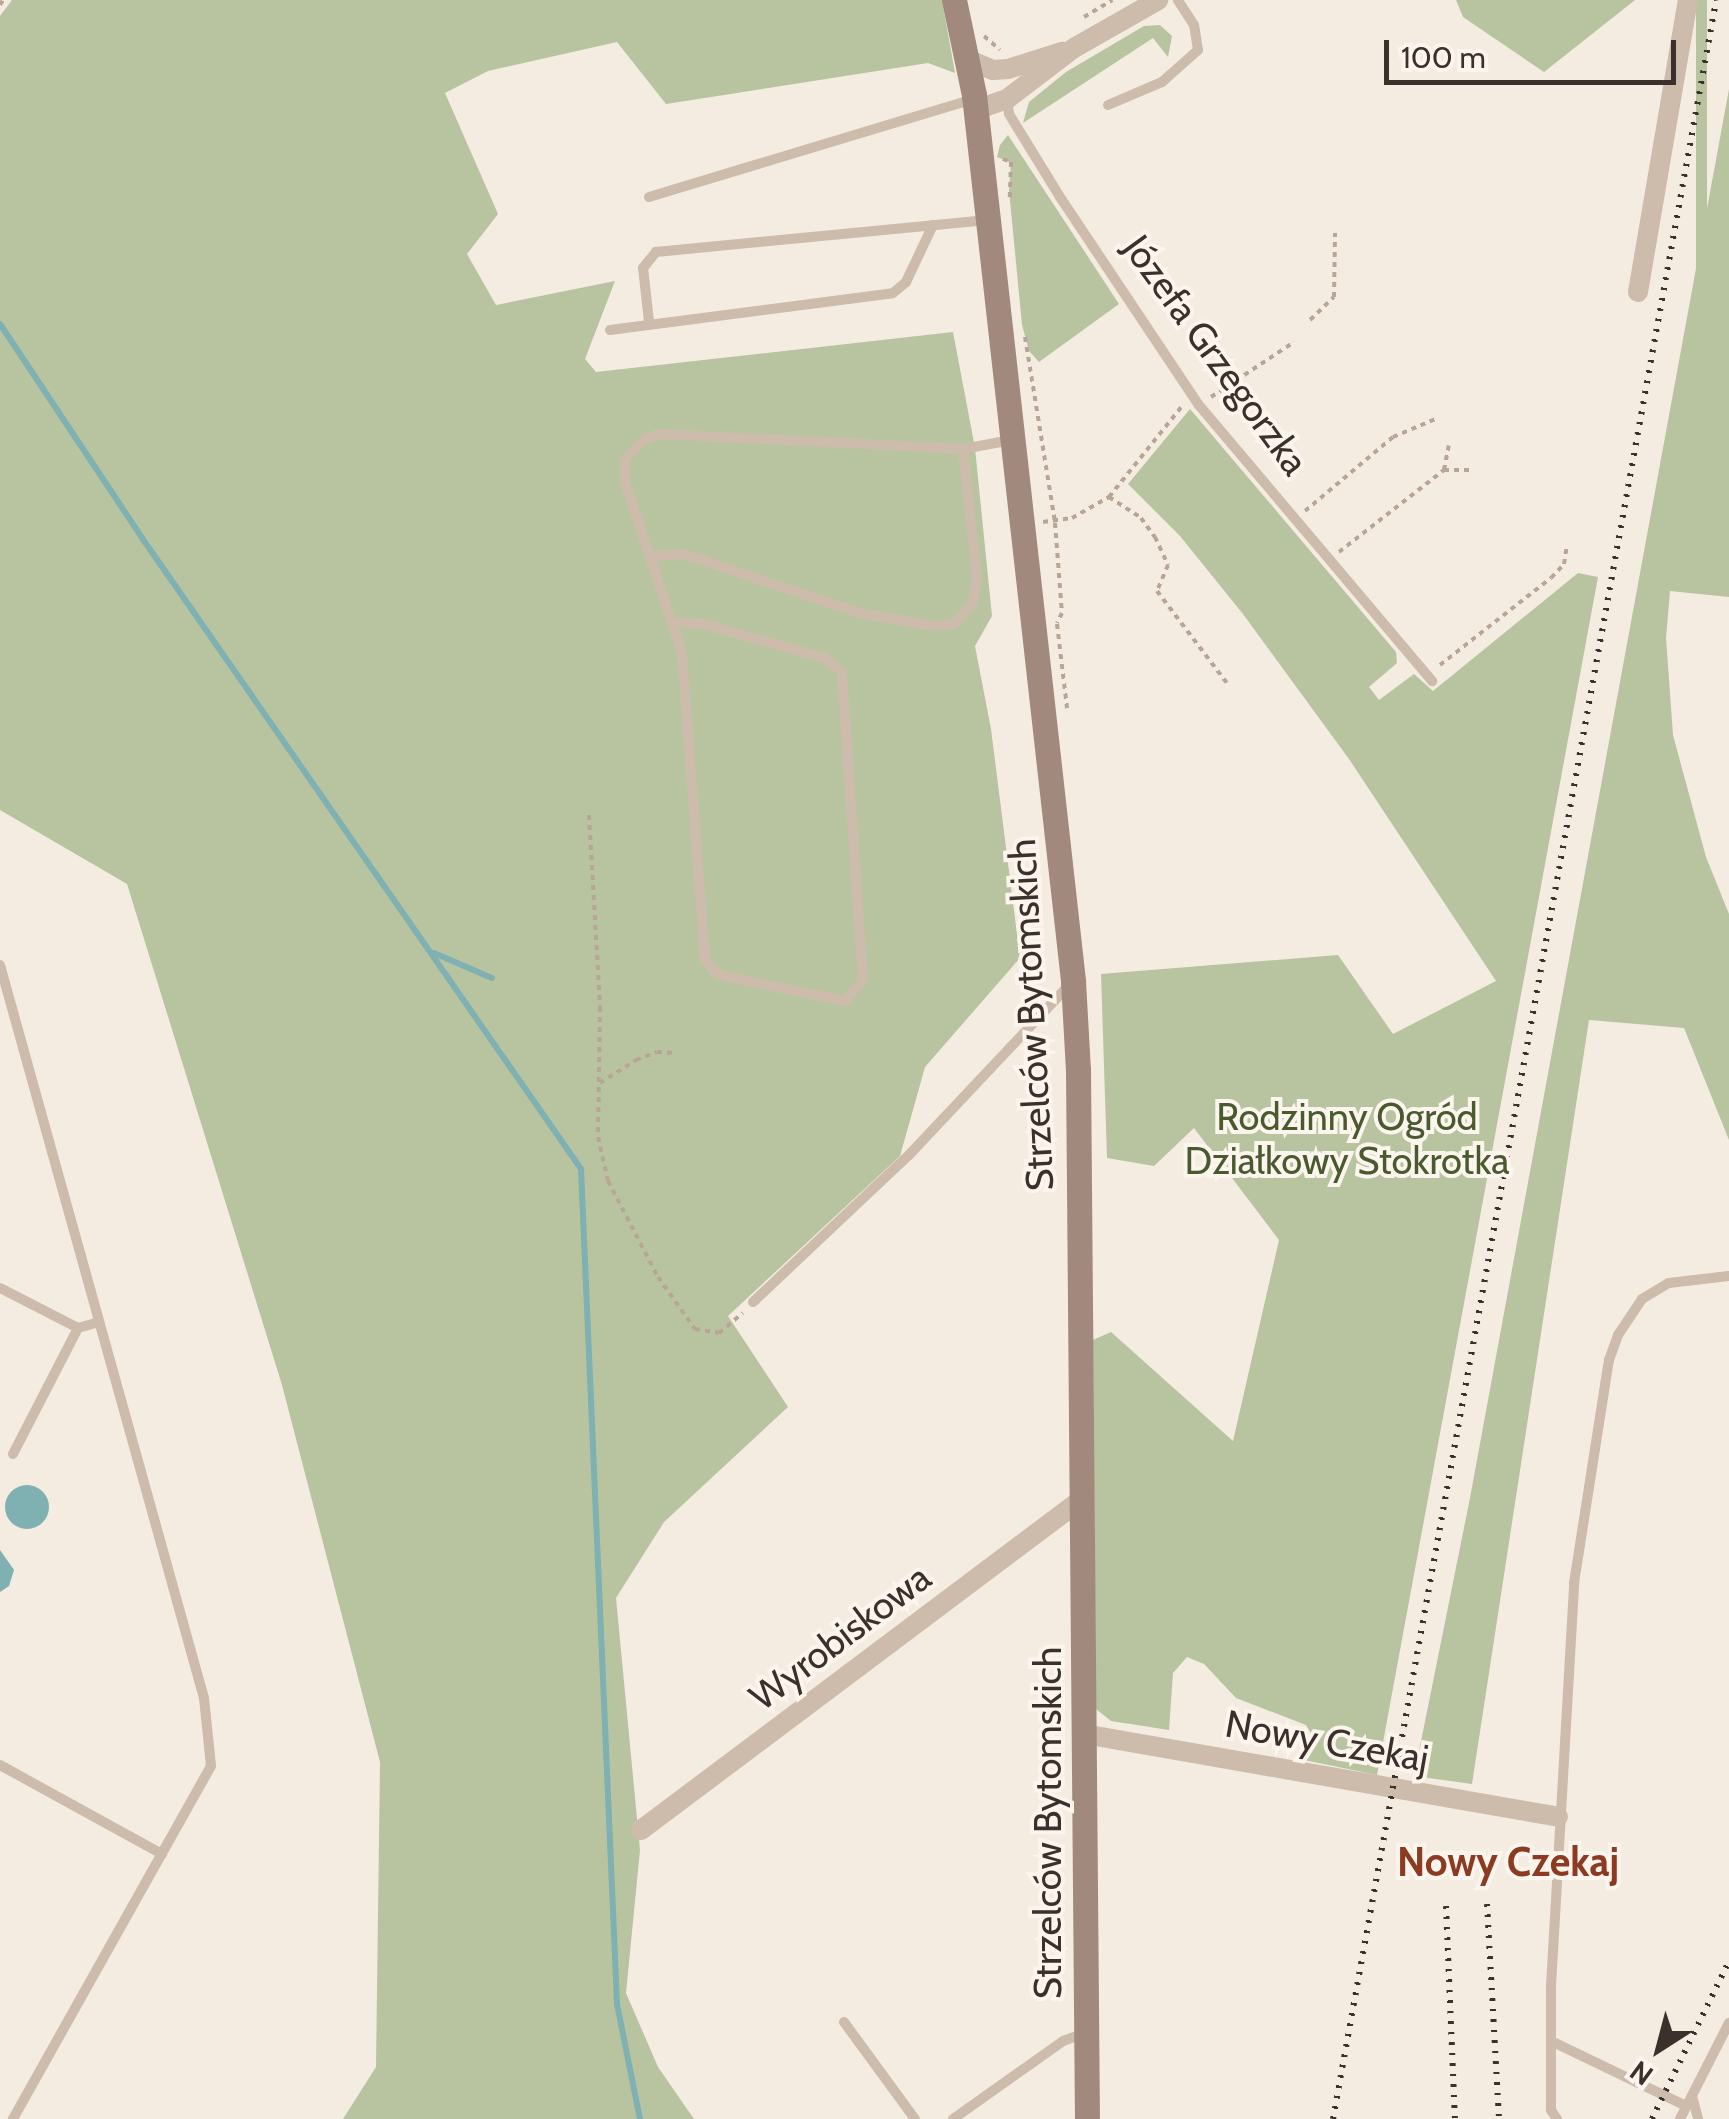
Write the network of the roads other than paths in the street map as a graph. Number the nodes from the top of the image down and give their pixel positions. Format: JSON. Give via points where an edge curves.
{"nodes":[{"id":1,"x":954,"y":0,"type":"edge"},
{"id":2,"x":1158,"y":0,"type":"edge"},
{"id":3,"x":1178,"y":0,"type":"edge"},
{"id":4,"x":1688,"y":0,"type":"edge"},
{"id":5,"x":1074,"y":48,"type":"junction"},
{"id":6,"x":967,"y":58,"type":"junction"},
{"id":7,"x":1004,"y":60,"type":"junction"},
{"id":8,"x":1007,"y":99,"type":"junction"},
{"id":9,"x":974,"y":102,"type":"junction"},
{"id":10,"x":1108,"y":104,"type":"dead end"},
{"id":11,"x":650,"y":197,"type":"dead end"},
{"id":12,"x":999,"y":214,"type":"junction"},
{"id":13,"x":933,"y":225,"type":"junction"},
{"id":14,"x":1638,"y":292,"type":"dead end"},
{"id":15,"x":649,"y":322,"type":"junction"},
{"id":16,"x":610,"y":330,"type":"dead end"},
{"id":17,"x":1013,"y":439,"type":"junction"},
{"id":18,"x":963,"y":449,"type":"junction"},
{"id":19,"x":651,"y":556,"type":"junction"},
{"id":20,"x":674,"y":622,"type":"junction"},
{"id":21,"x":1430,"y":678,"type":"road end"},
{"id":22,"x":0,"y":965,"type":"edge"},
{"id":23,"x":1073,"y":981,"type":"junction"},
{"id":24,"x":1729,"y":1276,"type":"edge"},
{"id":25,"x":0,"y":1288,"type":"edge"},
{"id":26,"x":753,"y":1302,"type":"road end"},
{"id":27,"x":100,"y":1322,"type":"junction"},
{"id":28,"x":78,"y":1328,"type":"junction"},
{"id":29,"x":13,"y":1454,"type":"dead end"},
{"id":30,"x":1082,"y":1499,"type":"junction"},
{"id":31,"x":1084,"y":1734,"type":"junction"},
{"id":32,"x":0,"y":1765,"type":"edge"},
{"id":33,"x":1558,"y":1817,"type":"junction"},
{"id":34,"x":640,"y":1830,"type":"dead end"},
{"id":35,"x":162,"y":1854,"type":"junction"},
{"id":36,"x":844,"y":2022,"type":"dead end"},
{"id":37,"x":1729,"y":2023,"type":"edge"},
{"id":38,"x":1086,"y":2033,"type":"junction"},
{"id":39,"x":1551,"y":2041,"type":"junction"},
{"id":40,"x":1689,"y":2101,"type":"junction"},
{"id":41,"x":13,"y":2119,"type":"edge"},
{"id":42,"x":915,"y":2119,"type":"edge"},
{"id":43,"x":953,"y":2119,"type":"edge"},
{"id":44,"x":1087,"y":2119,"type":"edge"},
{"id":45,"x":1557,"y":2119,"type":"edge"},
{"id":46,"x":1680,"y":2119,"type":"edge"},
{"id":47,"x":1698,"y":2119,"type":"edge"}],
"edges":[{"from":1,"to":6,"type":"street","name":"Strzelców Bytomskich"},
{"from":2,"to":5,"type":"street"},
{"from":3,"to":10,"type":"lane","via":[[1194,25],[1198,50],[1162,82]]},
{"from":4,"to":14,"type":"street"},
{"from":5,"to":7,"type":"street"},
{"from":5,"to":8,"type":"street"},
{"from":6,"to":7,"type":"street","via":[[992,70]]},
{"from":6,"to":9,"type":"street","name":"Strzelców Bytomskich"},
{"from":7,"to":9,"type":"street"},
{"from":8,"to":9,"type":"street"},
{"from":8,"to":21,"type":"lane","name":"Józefa Grzegorzka","via":[[1062,200],[1195,400]]},
{"from":9,"to":11,"type":"lane"},
{"from":9,"to":12,"type":"street","name":"Strzelców Bytomskich"},
{"from":12,"to":13,"type":"lane"},
{"from":12,"to":17,"type":"street","name":"Strzelców Bytomskich"},
{"from":13,"to":15,"type":"lane","via":[[906,282],[893,293]]},
{"from":13,"to":15,"type":"lane","via":[[656,252],[644,268]]},
{"from":15,"to":16,"type":"lane"},
{"from":17,"to":18,"type":"lane"},
{"from":17,"to":23,"type":"street","name":"Strzelców Bytomskich"},
{"from":18,"to":19,"type":"lane","via":[[650,436],[623,468]]},
{"from":18,"to":19,"type":"lane","via":[[977,578],[972,604],[954,624],[859,613],[684,554]]},
{"from":19,"to":20,"type":"lane"},
{"from":20,"to":20,"type":"lane","via":[[682,652],[705,959],[727,978],[846,1001],[863,979],[842,673],[825,658]]},
{"from":22,"to":27,"type":"lane"},
{"from":23,"to":26,"type":"lane","via":[[909,1156]]},
{"from":23,"to":30,"type":"street","name":"Strzelców Bytomskich"},
{"from":24,"to":33,"type":"lane","via":[[1669,1283],[1642,1299],[1609,1360],[1574,1583]]},
{"from":25,"to":28,"type":"lane"},
{"from":27,"to":28,"type":"lane"},
{"from":27,"to":35,"type":"lane","via":[[204,1698],[210,1766]]},
{"from":28,"to":29,"type":"lane"},
{"from":30,"to":31,"type":"street","name":"Strzelców Bytomskich"},
{"from":30,"to":34,"type":"street","name":"Wyrobiskowa"},
{"from":31,"to":33,"type":"street","name":"Nowy Czekaj"},
{"from":31,"to":38,"type":"street","name":"Strzelców Bytomskich"},
{"from":32,"to":35,"type":"lane"},
{"from":33,"to":39,"type":"lane"},
{"from":35,"to":41,"type":"lane"},
{"from":36,"to":42,"type":"lane"},
{"from":37,"to":40,"type":"lane"},
{"from":38,"to":43,"type":"lane","name":"Strzelców Bytomskich","via":[[1063,2041]]},
{"from":38,"to":44,"type":"street","name":"Strzelców Bytomskich"},
{"from":39,"to":40,"type":"lane"},
{"from":39,"to":45,"type":"lane","via":[[1551,2110]]},
{"from":40,"to":46,"type":"lane"},
{"from":40,"to":47,"type":"lane"}]}
